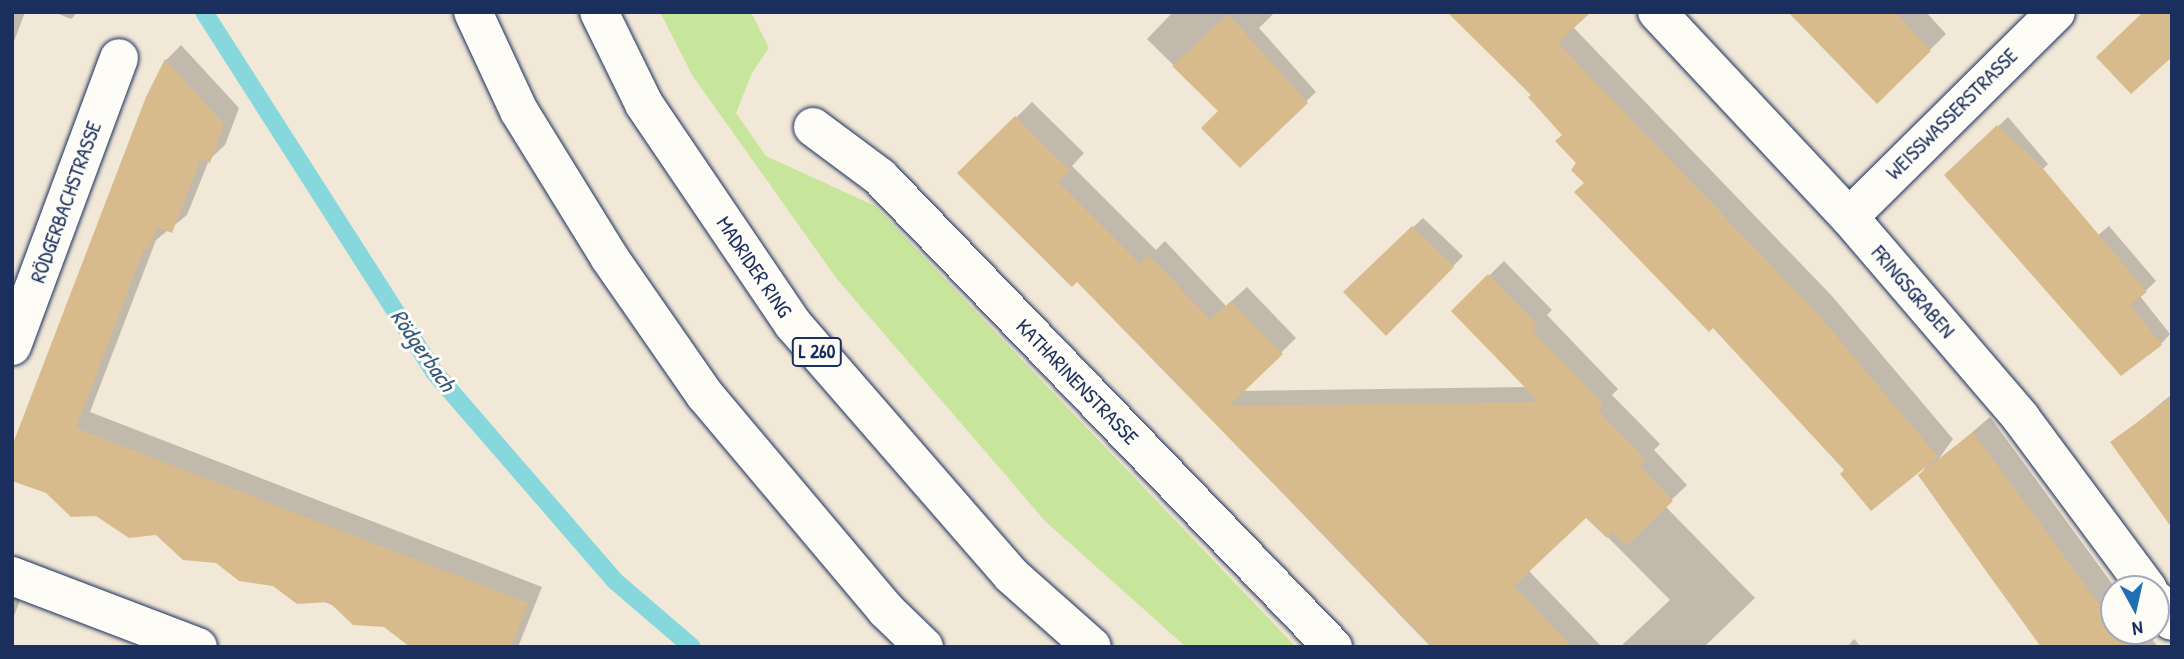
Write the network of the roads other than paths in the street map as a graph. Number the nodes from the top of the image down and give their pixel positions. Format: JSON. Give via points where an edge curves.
{"nodes":[{"id":1,"x":473,"y":12,"type":"edge"},
{"id":2,"x":599,"y":12,"type":"edge"},
{"id":3,"x":1657,"y":12,"type":"edge"},
{"id":4,"x":2056,"y":12,"type":"edge"},
{"id":5,"x":119,"y":58,"type":"dead end"},
{"id":6,"x":813,"y":127,"type":"dead end"},
{"id":7,"x":1849,"y":217,"type":"junction"},
{"id":8,"x":12,"y":346,"type":"edge"},
{"id":9,"x":2138,"y":575,"type":"edge"},
{"id":10,"x":12,"y":576,"type":"edge"},
{"id":11,"x":198,"y":647,"type":"edge"},
{"id":12,"x":923,"y":647,"type":"edge"},
{"id":13,"x":1092,"y":647,"type":"edge"},
{"id":14,"x":1333,"y":647,"type":"edge"}],
"edges":[{"from":1,"to":12,"type":"street","via":[[519,111],[610,257],[705,395],[886,610]]},
{"from":2,"to":13,"type":"street","name":"MADRIDER RING","number":"L 260","via":[[644,104],[793,324],[1010,575]]},
{"from":3,"to":7,"type":"street","name":"FRINGSGRABEN"},
{"from":4,"to":7,"type":"street","name":"WEISSWASSERSTRASSE"},
{"from":5,"to":8,"type":"street","name":"RÖDGERBACHSTRASSE"},
{"from":6,"to":14,"type":"street","name":"KATHARINENSTRASSE","via":[[880,177]]},
{"from":7,"to":9,"type":"street","name":"FRINGSGRABEN","via":[[2021,418]]},
{"from":10,"to":11,"type":"street"}]}
